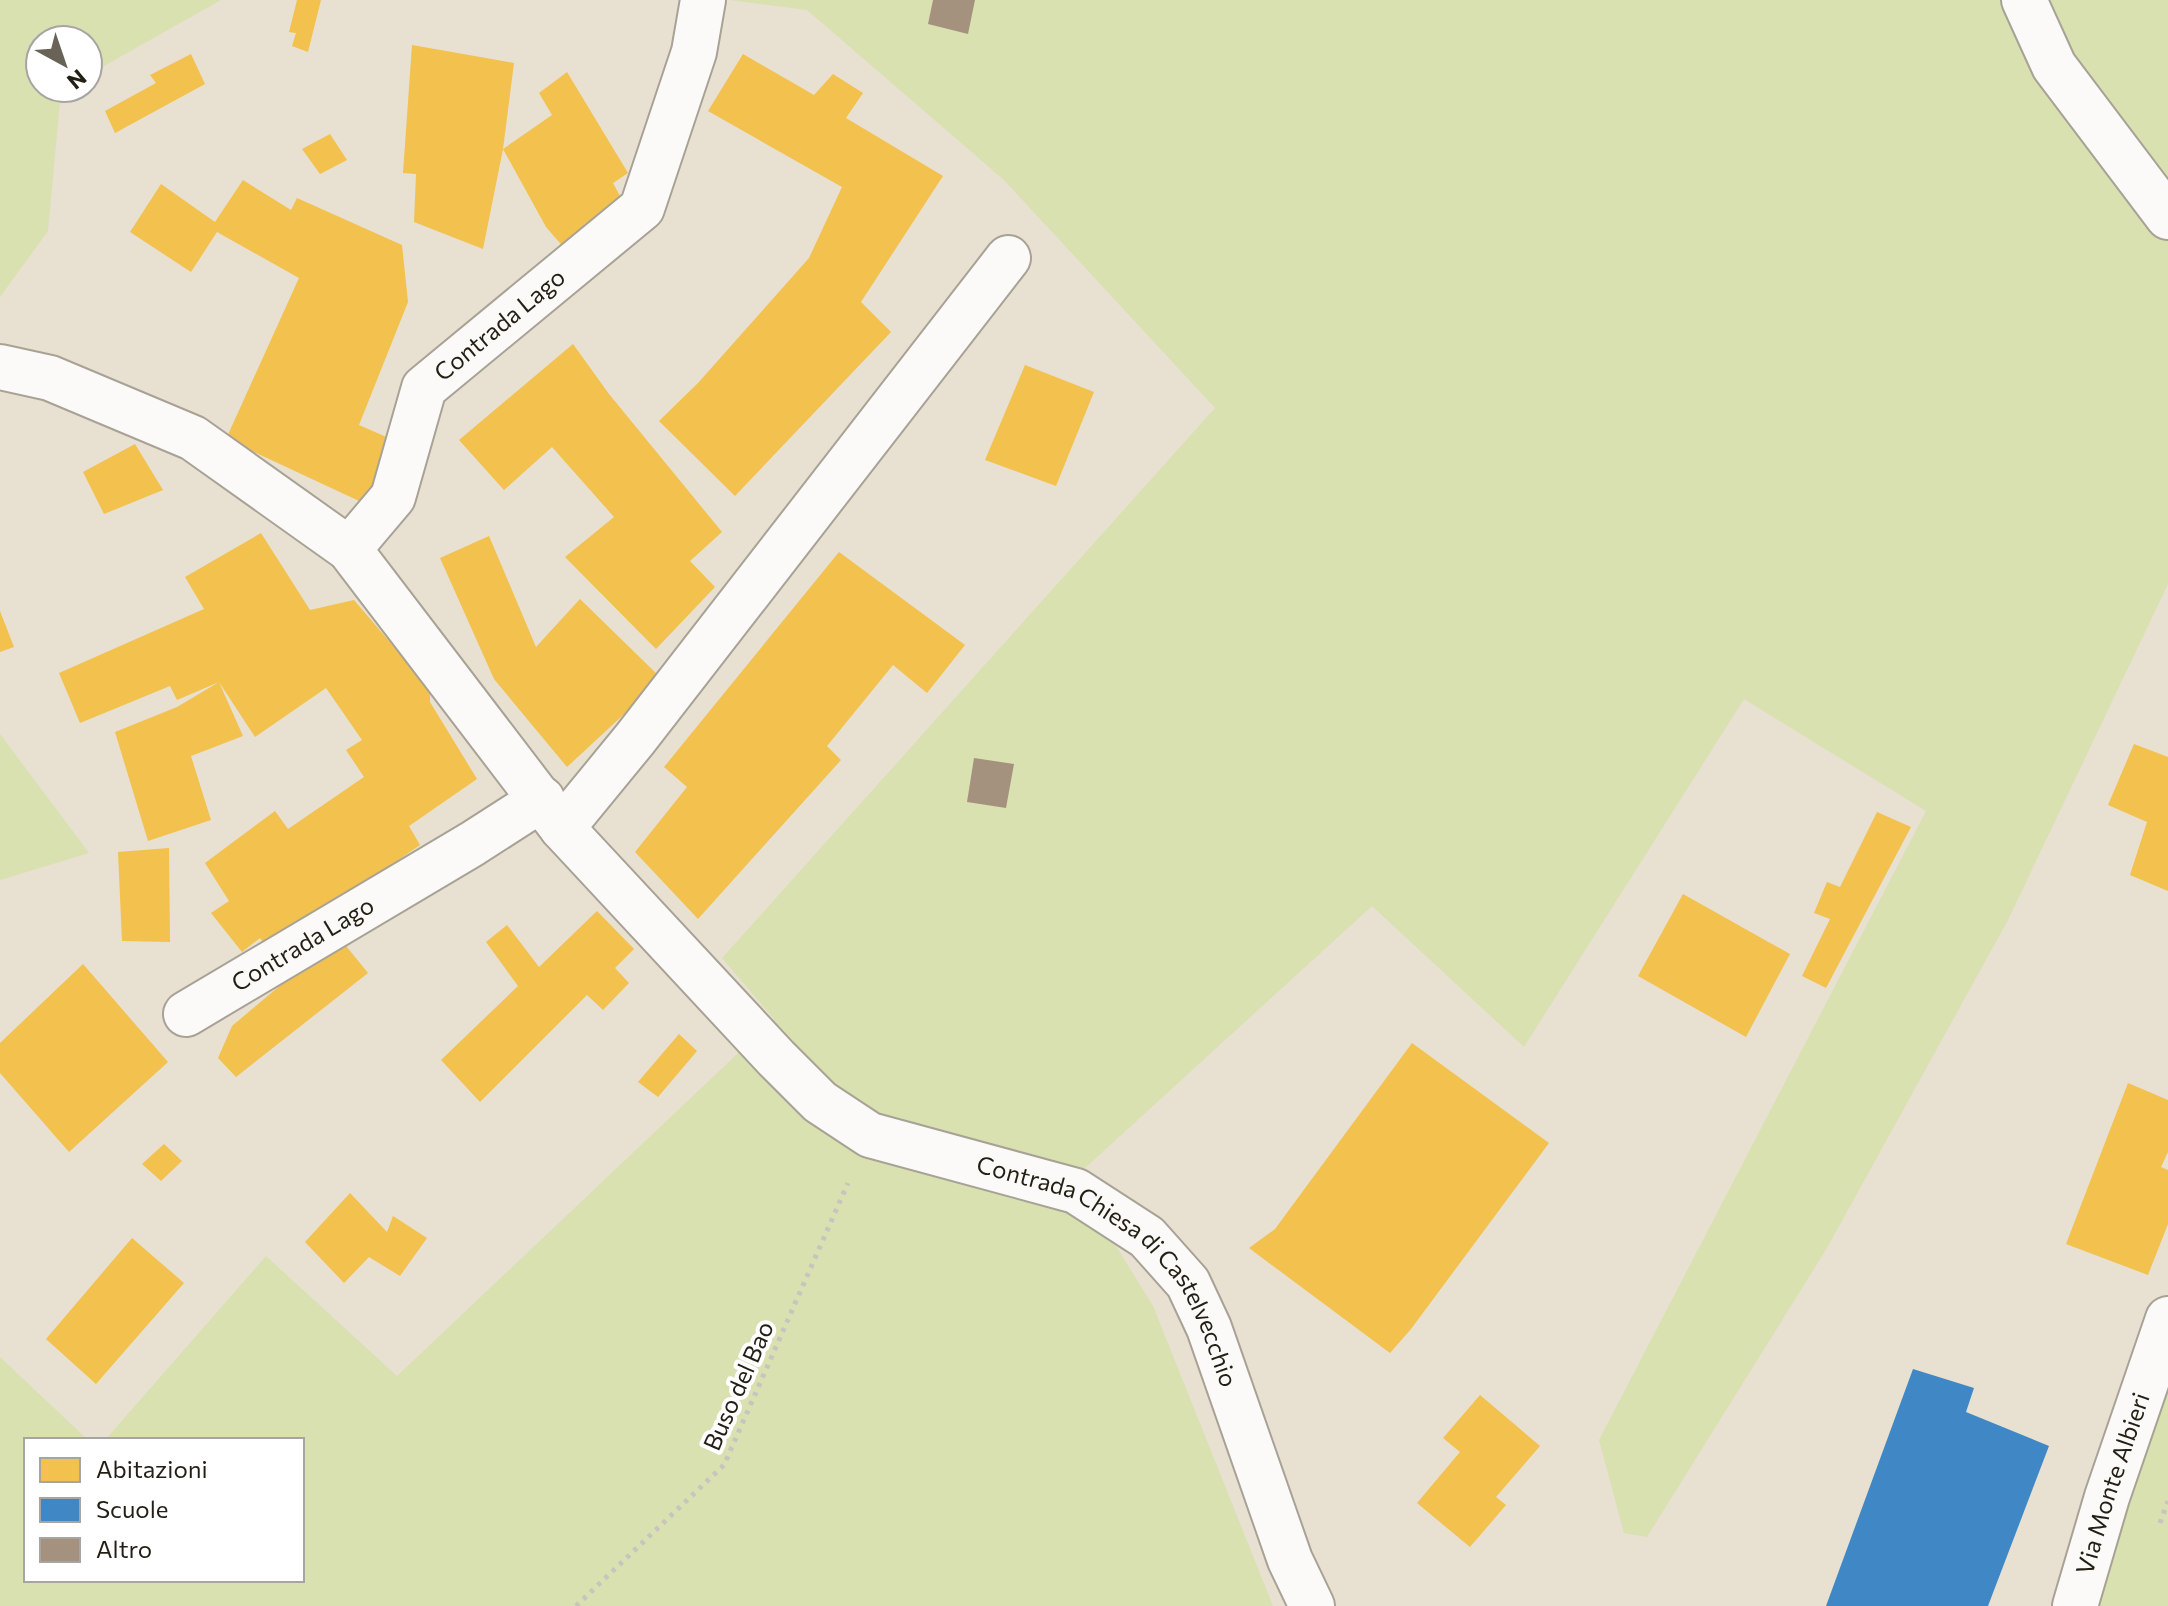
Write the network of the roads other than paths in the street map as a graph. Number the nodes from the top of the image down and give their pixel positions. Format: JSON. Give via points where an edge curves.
{"nodes":[{"id":1,"x":703,"y":0,"type":"edge"},
{"id":2,"x":2024,"y":0,"type":"edge"},
{"id":3,"x":2168,"y":217,"type":"edge"},
{"id":4,"x":1008,"y":258,"type":"dead end"},
{"id":5,"x":0,"y":367,"type":"edge"},
{"id":6,"x":349,"y":549,"type":"junction"},
{"id":7,"x":552,"y":813,"type":"junction"},
{"id":8,"x":186,"y":1014,"type":"dead end"},
{"id":9,"x":2168,"y":1319,"type":"edge"},
{"id":10,"x":1312,"y":1606,"type":"edge"},
{"id":11,"x":2075,"y":1606,"type":"edge"}],
"edges":[{"from":1,"to":6,"type":"street","name":"Contrada Lago","via":[[694,52],[642,208],[424,388],[393,497]]},
{"from":2,"to":3,"type":"street","via":[[2054,66]]},
{"from":4,"to":7,"type":"street","name":"Contrada Lago","via":[[635,739]]},
{"from":5,"to":6,"type":"street","via":[[50,378],[193,438]]},
{"from":6,"to":7,"type":"street"},
{"from":7,"to":8,"type":"street","name":"Contrada Lago","via":[[472,844]]},
{"from":7,"to":10,"type":"street","name":"Contrada Chiesa di Castelvecchio","via":[[820,1102],[870,1135],[1076,1191],[1147,1237],[1188,1283],[1209,1328],[1290,1560]]},
{"from":9,"to":11,"type":"street","name":"Via Monte Albieri"}]}
